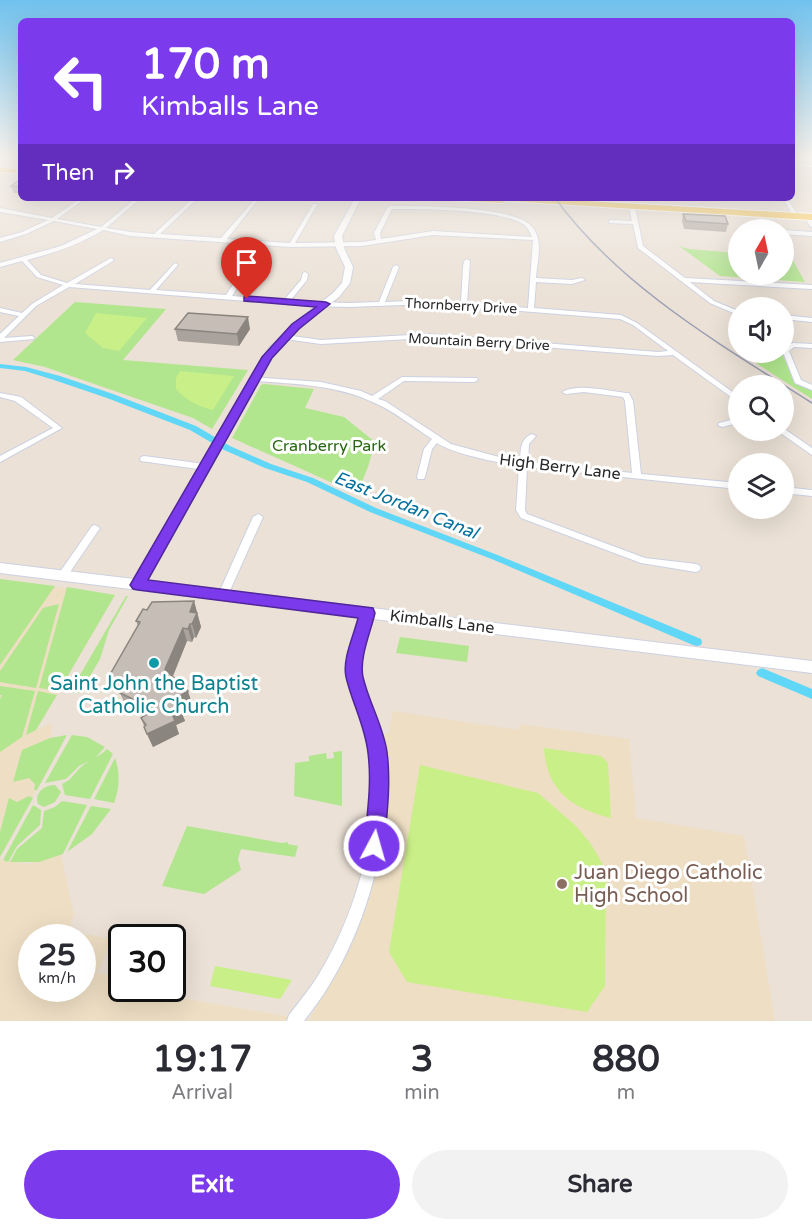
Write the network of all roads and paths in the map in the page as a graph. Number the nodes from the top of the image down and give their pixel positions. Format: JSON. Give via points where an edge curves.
{"nodes":[{"id":1,"x":76,"y":205,"type":"edge"},
{"id":2,"x":130,"y":205,"type":"edge"},
{"id":3,"x":189,"y":205,"type":"edge"},
{"id":4,"x":251,"y":205,"type":"edge"},
{"id":5,"x":315,"y":205,"type":"dead end"},
{"id":6,"x":354,"y":205,"type":"edge"},
{"id":7,"x":618,"y":205,"type":"edge"},
{"id":8,"x":789,"y":205,"type":"edge"},
{"id":9,"x":632,"y":207,"type":"junction"},
{"id":10,"x":0,"y":210,"type":"edge"},
{"id":11,"x":796,"y":217,"type":"junction"},
{"id":12,"x":56,"y":220,"type":"junction"},
{"id":13,"x":810,"y":220,"type":"edge"},
{"id":14,"x":611,"y":222,"type":"dead end"},
{"id":15,"x":635,"y":223,"type":"junction"},
{"id":16,"x":102,"y":228,"type":"junction"},
{"id":17,"x":794,"y":233,"type":"edge"},
{"id":18,"x":812,"y":234,"type":"edge"},
{"id":19,"x":155,"y":236,"type":"junction"},
{"id":20,"x":536,"y":239,"type":"junction"},
{"id":21,"x":0,"y":240,"type":"edge"},
{"id":22,"x":223,"y":240,"type":"junction"},
{"id":23,"x":379,"y":241,"type":"junction"},
{"id":24,"x":291,"y":244,"type":"junction"},
{"id":25,"x":338,"y":244,"type":"junction"},
{"id":26,"x":23,"y":259,"type":"junction"},
{"id":27,"x":111,"y":260,"type":"dead end"},
{"id":28,"x":467,"y":261,"type":"dead end"},
{"id":29,"x":0,"y":265,"type":"edge"},
{"id":30,"x":175,"y":265,"type":"dead end"},
{"id":31,"x":396,"y":267,"type":"dead end"},
{"id":32,"x":239,"y":269,"type":"dead end"},
{"id":33,"x":305,"y":274,"type":"dead end"},
{"id":34,"x":533,"y":280,"type":"junction"},
{"id":35,"x":582,"y":280,"type":"dead end"},
{"id":36,"x":682,"y":280,"type":"junction"},
{"id":37,"x":68,"y":285,"type":"junction"},
{"id":38,"x":812,"y":287,"type":"edge"},
{"id":39,"x":151,"y":292,"type":"junction"},
{"id":40,"x":228,"y":297,"type":"junction"},
{"id":41,"x":286,"y":302,"type":"junction"},
{"id":42,"x":326,"y":304,"type":"junction"},
{"id":43,"x":381,"y":304,"type":"junction"},
{"id":44,"x":464,"y":304,"type":"junction"},
{"id":45,"x":531,"y":309,"type":"junction"},
{"id":46,"x":728,"y":309,"type":"edge"},
{"id":47,"x":0,"y":310,"type":"edge"},
{"id":48,"x":23,"y":315,"type":"junction"},
{"id":49,"x":794,"y":319,"type":"edge"},
{"id":50,"x":812,"y":320,"type":"edge"},
{"id":51,"x":285,"y":337,"type":"junction"},
{"id":52,"x":0,"y":339,"type":"edge"},
{"id":53,"x":32,"y":339,"type":"dead end"},
{"id":54,"x":812,"y":346,"type":"edge"},
{"id":55,"x":674,"y":353,"type":"junction"},
{"id":56,"x":255,"y":379,"type":"junction"},
{"id":57,"x":474,"y":380,"type":"dead end"},
{"id":58,"x":812,"y":388,"type":"edge"},
{"id":59,"x":566,"y":392,"type":"dead end"},
{"id":60,"x":728,"y":393,"type":"edge"},
{"id":61,"x":0,"y":395,"type":"edge"},
{"id":62,"x":373,"y":399,"type":"junction"},
{"id":63,"x":728,"y":423,"type":"edge"},
{"id":64,"x":722,"y":425,"type":"dead end"},
{"id":65,"x":532,"y":436,"type":"dead end"},
{"id":66,"x":436,"y":439,"type":"junction"},
{"id":67,"x":794,"y":439,"type":"edge"},
{"id":68,"x":812,"y":452,"type":"edge"},
{"id":69,"x":0,"y":459,"type":"edge"},
{"id":70,"x":144,"y":459,"type":"dead end"},
{"id":71,"x":523,"y":464,"type":"junction"},
{"id":72,"x":205,"y":467,"type":"junction"},
{"id":73,"x":637,"y":476,"type":"junction"},
{"id":74,"x":421,"y":477,"type":"dead end"},
{"id":75,"x":728,"y":485,"type":"edge"},
{"id":76,"x":794,"y":491,"type":"edge"},
{"id":77,"x":812,"y":493,"type":"edge"},
{"id":78,"x":258,"y":518,"type":"dead end"},
{"id":79,"x":95,"y":528,"type":"dead end"},
{"id":80,"x":0,"y":568,"type":"edge"},
{"id":81,"x":696,"y":568,"type":"dead end"},
{"id":82,"x":63,"y":576,"type":"junction"},
{"id":83,"x":138,"y":585,"type":"junction"},
{"id":84,"x":223,"y":595,"type":"junction"},
{"id":85,"x":367,"y":613,"type":"junction"},
{"id":86,"x":812,"y":667,"type":"edge"},
{"id":87,"x":295,"y":1021,"type":"edge"}],
"edges":[{"from":1,"to":12,"type":"street"},
{"from":2,"to":16,"type":"street"},
{"from":3,"to":19,"type":"street"},
{"from":4,"to":22,"type":"street"},
{"from":5,"to":24,"type":"street"},
{"from":6,"to":25,"type":"street","via":[[340,231]]},
{"from":7,"to":9,"type":"main road"},
{"from":8,"to":11,"type":"street"},
{"from":9,"to":11,"type":"main road"},
{"from":9,"to":15,"type":"street"},
{"from":10,"to":12,"type":"street"},
{"from":11,"to":13,"type":"main road"},
{"from":12,"to":16,"type":"street"},
{"from":12,"to":21,"type":"street","via":[[32,232]]},
{"from":14,"to":15,"type":"street"},
{"from":15,"to":36,"type":"street","via":[[640,247]]},
{"from":16,"to":19,"type":"street"},
{"from":16,"to":26,"type":"street","via":[[68,246]]},
{"from":17,"to":18,"type":"street"},
{"from":19,"to":22,"type":"street"},
{"from":20,"to":23,"type":"street","via":[[440,233]]},
{"from":20,"to":23,"type":"street","via":[[526,224],[506,216],[390,208],[377,233]]},
{"from":20,"to":34,"type":"street"},
{"from":22,"to":24,"type":"street"},
{"from":23,"to":25,"type":"street"},
{"from":24,"to":25,"type":"street"},
{"from":25,"to":42,"type":"street","via":[[350,272],[344,287]]},
{"from":26,"to":29,"type":"street"},
{"from":26,"to":37,"type":"street","name":"Thornberry Drive","via":[[39,276]]},
{"from":27,"to":37,"type":"street"},
{"from":28,"to":44,"type":"street"},
{"from":30,"to":39,"type":"street"},
{"from":31,"to":43,"type":"street"},
{"from":32,"to":40,"type":"street","via":[[237,283]]},
{"from":33,"to":41,"type":"street"},
{"from":34,"to":35,"type":"street"},
{"from":34,"to":45,"type":"street"},
{"from":36,"to":38,"type":"street"},
{"from":36,"to":46,"type":"street"},
{"from":37,"to":39,"type":"street","name":"Thornberry Drive"},
{"from":37,"to":48,"type":"street"},
{"from":39,"to":40,"type":"street","name":"Thornberry Drive"},
{"from":40,"to":41,"type":"street","name":"Thornberry Drive"},
{"from":41,"to":42,"type":"street","name":"Thornberry Drive"},
{"from":42,"to":43,"type":"street","name":"Thornberry Drive"},
{"from":42,"to":51,"type":"street"},
{"from":43,"to":44,"type":"street","name":"Thornberry Drive"},
{"from":44,"to":45,"type":"street","name":"Thornberry Drive"},
{"from":45,"to":55,"type":"street","name":"Thornberry Drive","via":[[621,317]]},
{"from":47,"to":48,"type":"street"},
{"from":48,"to":52,"type":"street"},
{"from":49,"to":50,"type":"street"},
{"from":51,"to":55,"type":"street","name":"Mountain Berry Drive","via":[[321,342],[428,336]]},
{"from":51,"to":56,"type":"street","via":[[272,350]]},
{"from":52,"to":53,"type":"street"},
{"from":54,"to":58,"type":"street","via":[[788,347],[786,351],[797,379]]},
{"from":55,"to":60,"type":"street","name":"Thornberry Drive"},
{"from":56,"to":62,"type":"street","name":"High Berry Lane","via":[[333,387]]},
{"from":56,"to":72,"type":"street"},
{"from":57,"to":62,"type":"street","via":[[402,379]]},
{"from":59,"to":73,"type":"street","via":[[626,395]]},
{"from":61,"to":69,"type":"street","via":[[18,399],[58,428]]},
{"from":62,"to":66,"type":"street","name":"High Berry Lane"},
{"from":63,"to":64,"type":"street"},
{"from":65,"to":71,"type":"street","via":[[525,444]]},
{"from":66,"to":71,"type":"street","name":"High Berry Lane","via":[[472,453]]},
{"from":66,"to":74,"type":"street","via":[[428,448]]},
{"from":67,"to":68,"type":"street"},
{"from":70,"to":72,"type":"street"},
{"from":71,"to":73,"type":"street","name":"High Berry Lane"},
{"from":71,"to":81,"type":"street","via":[[520,510],[524,516],[637,559]]},
{"from":72,"to":83,"type":"street"},
{"from":73,"to":75,"type":"street","name":"High Berry Lane"},
{"from":76,"to":77,"type":"street"},
{"from":78,"to":84,"type":"street"},
{"from":79,"to":82,"type":"street"},
{"from":80,"to":82,"type":"street","name":"Kimballs Lane"},
{"from":82,"to":83,"type":"street","name":"Kimballs Lane"},
{"from":83,"to":84,"type":"street","name":"Kimballs Lane"},
{"from":84,"to":85,"type":"street","name":"Kimballs Lane"},
{"from":85,"to":86,"type":"street","name":"Kimballs Lane"},
{"from":85,"to":87,"type":"street","via":[[354,675],[378,753],[374,846],[361,895],[341,945],[324,980]]}]}
